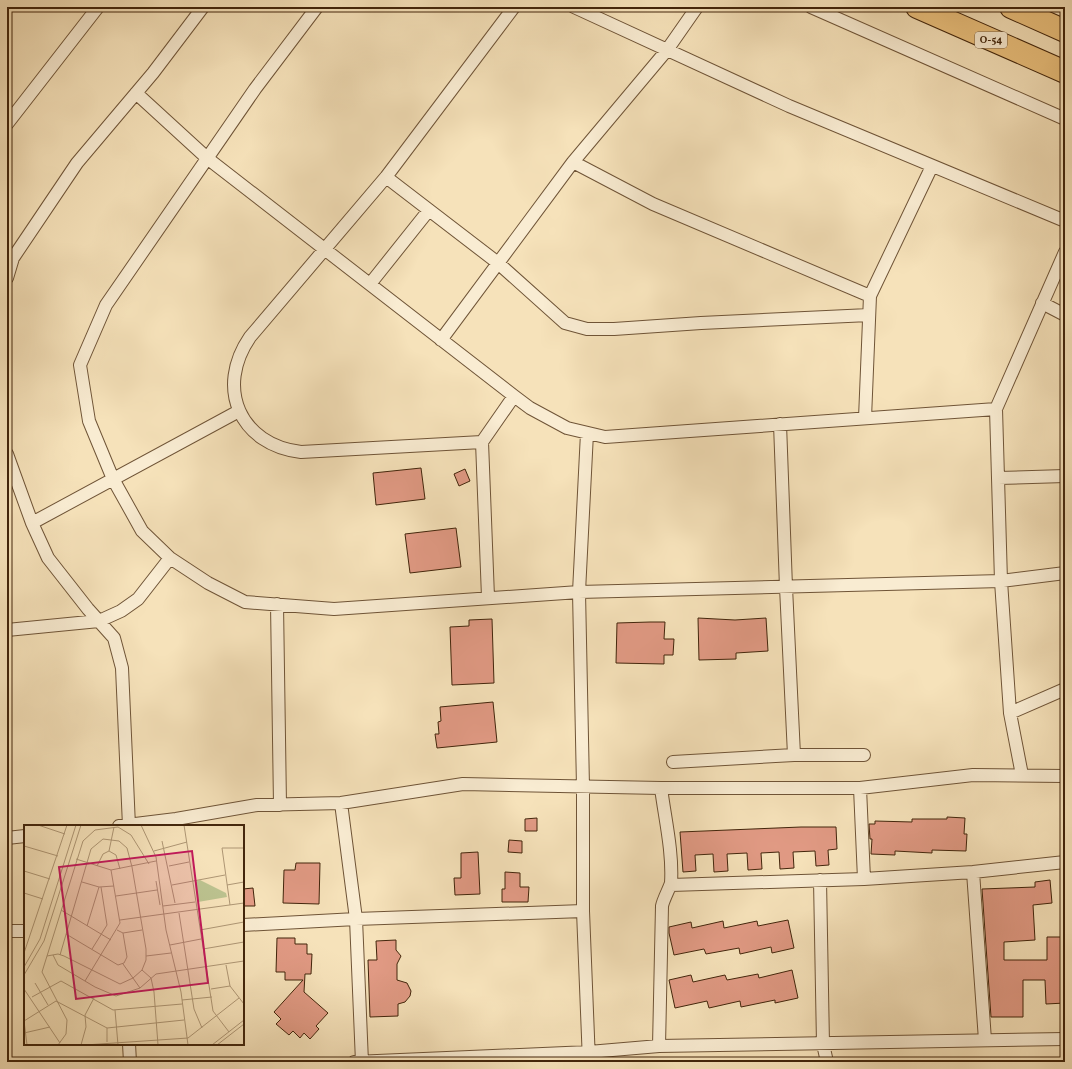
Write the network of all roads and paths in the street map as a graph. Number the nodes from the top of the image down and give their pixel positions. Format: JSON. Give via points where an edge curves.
{"nodes":[{"id":1,"x":98,"y":7,"type":"edge"},
{"id":2,"x":203,"y":7,"type":"edge"},
{"id":3,"x":317,"y":7,"type":"edge"},
{"id":4,"x":514,"y":7,"type":"edge"},
{"id":5,"x":574,"y":7,"type":"edge"},
{"id":6,"x":697,"y":7,"type":"edge"},
{"id":7,"x":811,"y":7,"type":"edge"},
{"id":8,"x":917,"y":7,"type":"edge"},
{"id":9,"x":1011,"y":7,"type":"edge"},
{"id":10,"x":1065,"y":31,"type":"edge"},
{"id":11,"x":667,"y":50,"type":"junction"},
{"id":12,"x":1065,"y":72,"type":"edge"},
{"id":13,"x":136,"y":93,"type":"junction"},
{"id":14,"x":1065,"y":119,"type":"edge"},
{"id":15,"x":7,"y":124,"type":"edge"},
{"id":16,"x":207,"y":158,"type":"junction"},
{"id":17,"x":573,"y":162,"type":"junction"},
{"id":18,"x":932,"y":166,"type":"junction"},
{"id":19,"x":386,"y":177,"type":"junction"},
{"id":20,"x":429,"y":210,"type":"junction"},
{"id":21,"x":1065,"y":221,"type":"edge"},
{"id":22,"x":325,"y":250,"type":"junction"},
{"id":23,"x":1065,"y":252,"type":"edge"},
{"id":24,"x":498,"y":263,"type":"junction"},
{"id":25,"x":7,"y":278,"type":"edge"},
{"id":26,"x":370,"y":284,"type":"junction"},
{"id":27,"x":870,"y":296,"type":"junction"},
{"id":28,"x":1042,"y":303,"type":"junction"},
{"id":29,"x":869,"y":315,"type":"junction"},
{"id":30,"x":1065,"y":315,"type":"edge"},
{"id":31,"x":441,"y":340,"type":"junction"},
{"id":32,"x":514,"y":396,"type":"junction"},
{"id":33,"x":996,"y":408,"type":"junction"},
{"id":34,"x":240,"y":411,"type":"junction"},
{"id":35,"x":865,"y":418,"type":"junction"},
{"id":36,"x":780,"y":424,"type":"junction"},
{"id":37,"x":587,"y":433,"type":"junction"},
{"id":38,"x":482,"y":442,"type":"junction"},
{"id":39,"x":7,"y":454,"type":"edge"},
{"id":40,"x":1065,"y":476,"type":"edge"},
{"id":41,"x":998,"y":478,"type":"junction"},
{"id":42,"x":113,"y":479,"type":"junction"},
{"id":43,"x":32,"y":523,"type":"junction"},
{"id":44,"x":170,"y":558,"type":"junction"},
{"id":45,"x":1065,"y":573,"type":"edge"},
{"id":46,"x":1001,"y":581,"type":"junction"},
{"id":47,"x":786,"y":587,"type":"junction"},
{"id":48,"x":579,"y":592,"type":"junction"},
{"id":49,"x":488,"y":597,"type":"junction"},
{"id":50,"x":277,"y":604,"type":"junction"},
{"id":51,"x":99,"y":621,"type":"junction"},
{"id":52,"x":7,"y":630,"type":"edge"},
{"id":53,"x":1065,"y":689,"type":"edge"},
{"id":54,"x":1010,"y":713,"type":"junction"},
{"id":55,"x":794,"y":755,"type":"junction"},
{"id":56,"x":864,"y":755,"type":"dead end"},
{"id":57,"x":673,"y":762,"type":"dead end"},
{"id":58,"x":1022,"y":775,"type":"junction"},
{"id":59,"x":1065,"y":776,"type":"edge"},
{"id":60,"x":583,"y":787,"type":"junction"},
{"id":61,"x":662,"y":788,"type":"junction"},
{"id":62,"x":860,"y":788,"type":"junction"},
{"id":63,"x":341,"y":803,"type":"junction"},
{"id":64,"x":280,"y":805,"type":"junction"},
{"id":65,"x":126,"y":825,"type":"edge"},
{"id":66,"x":133,"y":825,"type":"edge"},
{"id":67,"x":24,"y":836,"type":"edge"},
{"id":68,"x":7,"y":838,"type":"edge"},
{"id":69,"x":1065,"y":862,"type":"edge"},
{"id":70,"x":973,"y":872,"type":"junction"},
{"id":71,"x":864,"y":879,"type":"junction"},
{"id":72,"x":820,"y":880,"type":"junction"},
{"id":73,"x":671,"y":885,"type":"junction"},
{"id":74,"x":583,"y":911,"type":"junction"},
{"id":75,"x":356,"y":919,"type":"junction"},
{"id":76,"x":244,"y":925,"type":"edge"},
{"id":77,"x":24,"y":931,"type":"edge"},
{"id":78,"x":7,"y":932,"type":"edge"},
{"id":79,"x":1065,"y":1039,"type":"edge"},
{"id":80,"x":985,"y":1040,"type":"junction"},
{"id":81,"x":823,"y":1044,"type":"junction"},
{"id":82,"x":129,"y":1045,"type":"edge"},
{"id":83,"x":659,"y":1046,"type":"junction"},
{"id":84,"x":589,"y":1057,"type":"edge"},
{"id":85,"x":431,"y":1060,"type":"edge"},
{"id":86,"x":130,"y":1062,"type":"edge"},
{"id":87,"x":354,"y":1062,"type":"edge"},
{"id":88,"x":362,"y":1062,"type":"edge"},
{"id":89,"x":827,"y":1062,"type":"edge"}],
"edges":[{"from":1,"to":15,"type":"street"},
{"from":2,"to":13,"type":"street"},
{"from":3,"to":16,"type":"street"},
{"from":4,"to":19,"type":"street"},
{"from":5,"to":11,"type":"street"},
{"from":6,"to":11,"type":"street"},
{"from":7,"to":14,"type":"street"},
{"from":8,"to":12,"type":"highway","number":"O-54"},
{"from":9,"to":10,"type":"highway"},
{"from":11,"to":17,"type":"street"},
{"from":11,"to":18,"type":"street","via":[[789,106]]},
{"from":13,"to":16,"type":"street"},
{"from":13,"to":25,"type":"street","via":[[77,163],[13,258]]},
{"from":16,"to":22,"type":"street"},
{"from":16,"to":42,"type":"street","via":[[106,305],[80,365],[89,420]]},
{"from":17,"to":24,"type":"street"},
{"from":17,"to":27,"type":"street","via":[[653,204]]},
{"from":18,"to":21,"type":"street"},
{"from":18,"to":27,"type":"street"},
{"from":19,"to":20,"type":"street"},
{"from":19,"to":22,"type":"street"},
{"from":20,"to":24,"type":"street"},
{"from":20,"to":26,"type":"street"},
{"from":22,"to":26,"type":"street"},
{"from":22,"to":34,"type":"street","via":[[242,348],[234,373],[235,398]]},
{"from":23,"to":28,"type":"street"},
{"from":24,"to":29,"type":"street","via":[[565,323],[587,329]]},
{"from":24,"to":31,"type":"street"},
{"from":26,"to":31,"type":"street"},
{"from":27,"to":29,"type":"street"},
{"from":28,"to":30,"type":"street"},
{"from":28,"to":33,"type":"street"},
{"from":29,"to":35,"type":"street"},
{"from":31,"to":32,"type":"street"},
{"from":32,"to":37,"type":"street","via":[[530,408],[567,428]]},
{"from":32,"to":38,"type":"street"},
{"from":33,"to":35,"type":"street"},
{"from":33,"to":41,"type":"street"},
{"from":34,"to":38,"type":"street","via":[[245,421],[260,436],[276,446],[301,452]]},
{"from":34,"to":42,"type":"street"},
{"from":35,"to":36,"type":"street"},
{"from":36,"to":37,"type":"street","via":[[605,437]]},
{"from":36,"to":47,"type":"street"},
{"from":37,"to":48,"type":"street"},
{"from":38,"to":49,"type":"street"},
{"from":39,"to":43,"type":"street"},
{"from":40,"to":41,"type":"street"},
{"from":41,"to":46,"type":"street"},
{"from":42,"to":43,"type":"street"},
{"from":42,"to":44,"type":"street","via":[[142,530]]},
{"from":43,"to":51,"type":"street","via":[[48,558]]},
{"from":44,"to":50,"type":"street","via":[[208,583],[245,602]]},
{"from":44,"to":51,"type":"street","via":[[138,599],[121,611]]},
{"from":45,"to":46,"type":"street"},
{"from":46,"to":47,"type":"street"},
{"from":46,"to":54,"type":"street"},
{"from":47,"to":48,"type":"street"},
{"from":47,"to":55,"type":"street"},
{"from":48,"to":49,"type":"street"},
{"from":48,"to":60,"type":"street"},
{"from":49,"to":50,"type":"street","via":[[334,609]]},
{"from":50,"to":64,"type":"street"},
{"from":51,"to":52,"type":"street"},
{"from":51,"to":65,"type":"street","via":[[114,638],[122,668]]},
{"from":53,"to":54,"type":"street"},
{"from":54,"to":58,"type":"street"},
{"from":55,"to":56,"type":"street"},
{"from":55,"to":57,"type":"street"},
{"from":58,"to":59,"type":"street"},
{"from":58,"to":62,"type":"street","via":[[973,775]]},
{"from":60,"to":61,"type":"street"},
{"from":60,"to":63,"type":"street","via":[[463,784]]},
{"from":60,"to":74,"type":"street"},
{"from":61,"to":62,"type":"street"},
{"from":61,"to":73,"type":"street","via":[[672,859]]},
{"from":62,"to":71,"type":"street"},
{"from":63,"to":64,"type":"street"},
{"from":63,"to":75,"type":"street"},
{"from":64,"to":66,"type":"street","via":[[257,805]]},
{"from":67,"to":68,"type":"street"},
{"from":69,"to":70,"type":"street"},
{"from":70,"to":71,"type":"street"},
{"from":70,"to":80,"type":"street"},
{"from":71,"to":72,"type":"street"},
{"from":72,"to":73,"type":"street"},
{"from":72,"to":81,"type":"street"},
{"from":73,"to":83,"type":"street","via":[[662,906]]},
{"from":74,"to":75,"type":"street"},
{"from":74,"to":84,"type":"street"},
{"from":75,"to":76,"type":"street"},
{"from":75,"to":88,"type":"street"},
{"from":77,"to":78,"type":"street"},
{"from":79,"to":80,"type":"street"},
{"from":80,"to":81,"type":"street"},
{"from":81,"to":83,"type":"street"},
{"from":81,"to":89,"type":"street"},
{"from":82,"to":86,"type":"street"},
{"from":83,"to":84,"type":"street"},
{"from":84,"to":85,"type":"street"},
{"from":85,"to":88,"type":"street"},
{"from":87,"to":88,"type":"street"}]}
